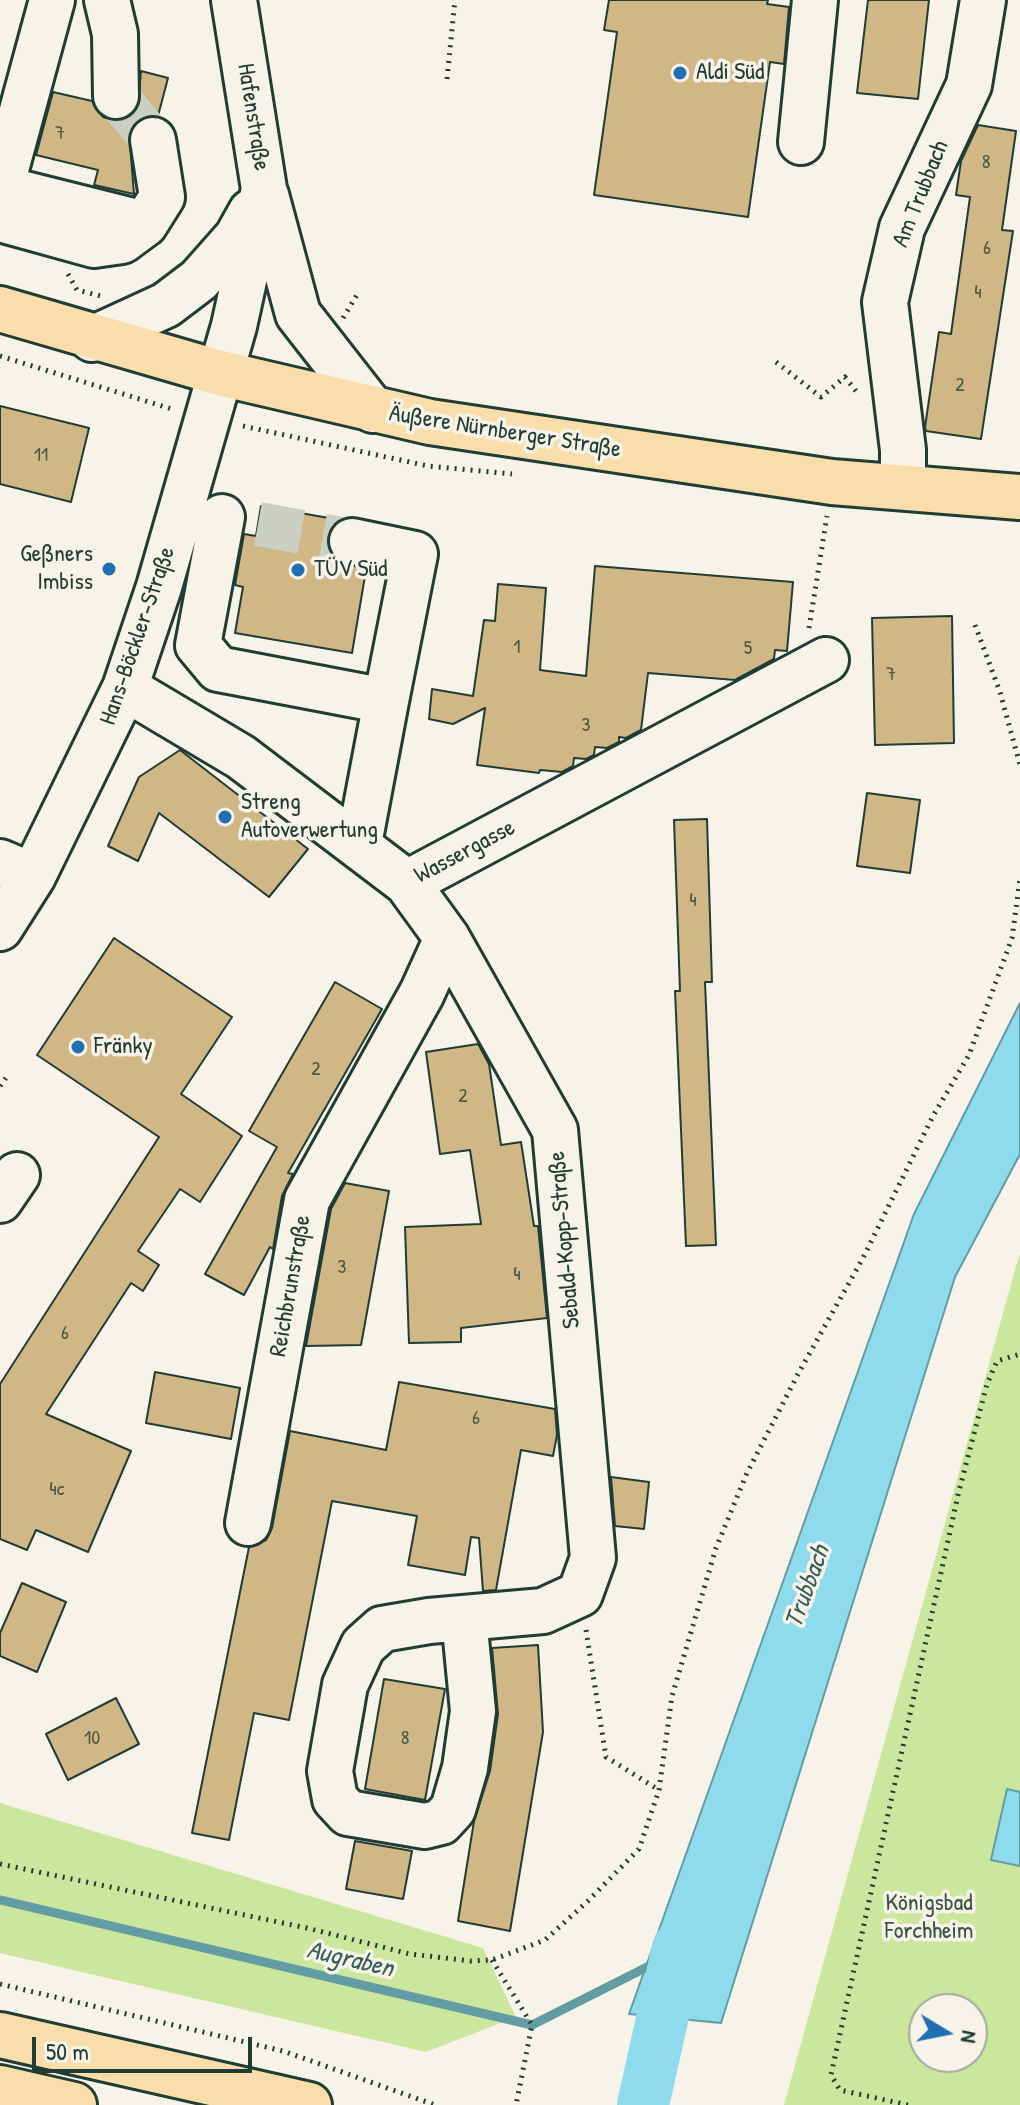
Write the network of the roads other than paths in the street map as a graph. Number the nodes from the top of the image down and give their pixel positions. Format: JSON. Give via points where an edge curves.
{"nodes":[{"id":1,"x":52,"y":0,"type":"edge"},
{"id":2,"x":107,"y":0,"type":"edge"},
{"id":3,"x":234,"y":0,"type":"edge"},
{"id":4,"x":815,"y":0,"type":"edge"},
{"id":5,"x":983,"y":0,"type":"edge"},
{"id":6,"x":116,"y":96,"type":"tunnel mouth"},
{"id":7,"x":153,"y":140,"type":"tunnel mouth"},
{"id":8,"x":801,"y":142,"type":"dead end"},
{"id":9,"x":0,"y":188,"type":"edge"},
{"id":10,"x":264,"y":189,"type":"junction"},
{"id":11,"x":0,"y":219,"type":"edge"},
{"id":12,"x":145,"y":224,"type":"junction"},
{"id":13,"x":0,"y":309,"type":"edge"},
{"id":14,"x":92,"y":339,"type":"junction"},
{"id":15,"x":220,"y":373,"type":"junction"},
{"id":16,"x":373,"y":410,"type":"junction"},
{"id":17,"x":903,"y":487,"type":"junction"},
{"id":18,"x":1020,"y":497,"type":"edge"},
{"id":19,"x":220,"y":517,"type":"junction"},
{"id":20,"x":352,"y":541,"type":"tunnel mouth"},
{"id":21,"x":826,"y":660,"type":"road end"},
{"id":22,"x":125,"y":688,"type":"junction"},
{"id":23,"x":386,"y":701,"type":"junction"},
{"id":24,"x":359,"y":844,"type":"junction"},
{"id":25,"x":17,"y":869,"type":"edge"},
{"id":26,"x":407,"y":883,"type":"junction"},
{"id":27,"x":0,"y":928,"type":"edge"},
{"id":28,"x":447,"y":938,"type":"junction"},
{"id":29,"x":248,"y":1523,"type":"dead end"},
{"id":30,"x":464,"y":1618,"type":"junction"},
{"id":31,"x":1,"y":2039,"type":"edge"},
{"id":32,"x":45,"y":2045,"type":"junction"},
{"id":33,"x":35,"y":2098,"type":"edge"},
{"id":34,"x":309,"y":2105,"type":"edge"}],
"edges":[{"from":1,"to":9,"type":"street"},
{"from":2,"to":6,"type":"street","via":[[115,34]]},
{"from":3,"to":10,"type":"street","name":"Hafenstraße"},
{"from":4,"to":8,"type":"street"},
{"from":5,"to":17,"type":"street","name":"Am Trubbach","via":[[969,85],[902,228],[885,302]]},
{"from":7,"to":12,"type":"street","via":[[162,197]]},
{"from":9,"to":12,"type":"street"},
{"from":10,"to":14,"type":"street","via":[[237,237],[199,280],[166,305]]},
{"from":10,"to":15,"type":"street","name":"Hafenstraße"},
{"from":10,"to":16,"type":"street","via":[[298,314]]},
{"from":11,"to":12,"type":"street","via":[[94,245],[122,241]]},
{"from":13,"to":14,"type":"main road","name":"Äußere Nürnberger Straße"},
{"from":14,"to":15,"type":"main road","name":"Äußere Nürnberger Straße"},
{"from":15,"to":16,"type":"main road","name":"Äußere Nürnberger Straße"},
{"from":15,"to":19,"type":"street","name":"Hans-Böckler-Straße"},
{"from":16,"to":17,"type":"main road","name":"Äußere Nürnberger Straße","via":[[611,450]]},
{"from":17,"to":18,"type":"main road","name":"Äußere Nürnberger Straße"},
{"from":19,"to":22,"type":"street","name":"Hans-Böckler-Straße"},
{"from":19,"to":23,"type":"street","via":[[198,645],[218,669]]},
{"from":20,"to":23,"type":"street","via":[[415,554]]},
{"from":21,"to":26,"type":"street","name":"Wassergasse"},
{"from":22,"to":24,"type":"street","name":"Wassergasse","via":[[241,757]]},
{"from":22,"to":25,"type":"street","name":"Hans-Böckler-Straße"},
{"from":23,"to":24,"type":"street"},
{"from":24,"to":26,"type":"street","name":"Wassergasse"},
{"from":25,"to":27,"type":"street","name":"Hans-Böckler-Straße"},
{"from":26,"to":28,"type":"street","name":"Sebald-Kopp-Straße"},
{"from":28,"to":29,"type":"street","name":"Reichbrunstraße","via":[[307,1200]]},
{"from":28,"to":30,"type":"street","name":"Sebald-Kopp-Straße","via":[[555,1130],[593,1558],[561,1602]]},
{"from":30,"to":30,"type":"street","via":[[382,1629],[363,1646],[345,1685],[330,1771],[335,1799],[348,1813],[425,1826],[441,1822],[453,1809],[473,1711]]},
{"from":31,"to":32,"type":"main road"},
{"from":32,"to":33,"type":"main road"},
{"from":32,"to":34,"type":"main road"}]}
